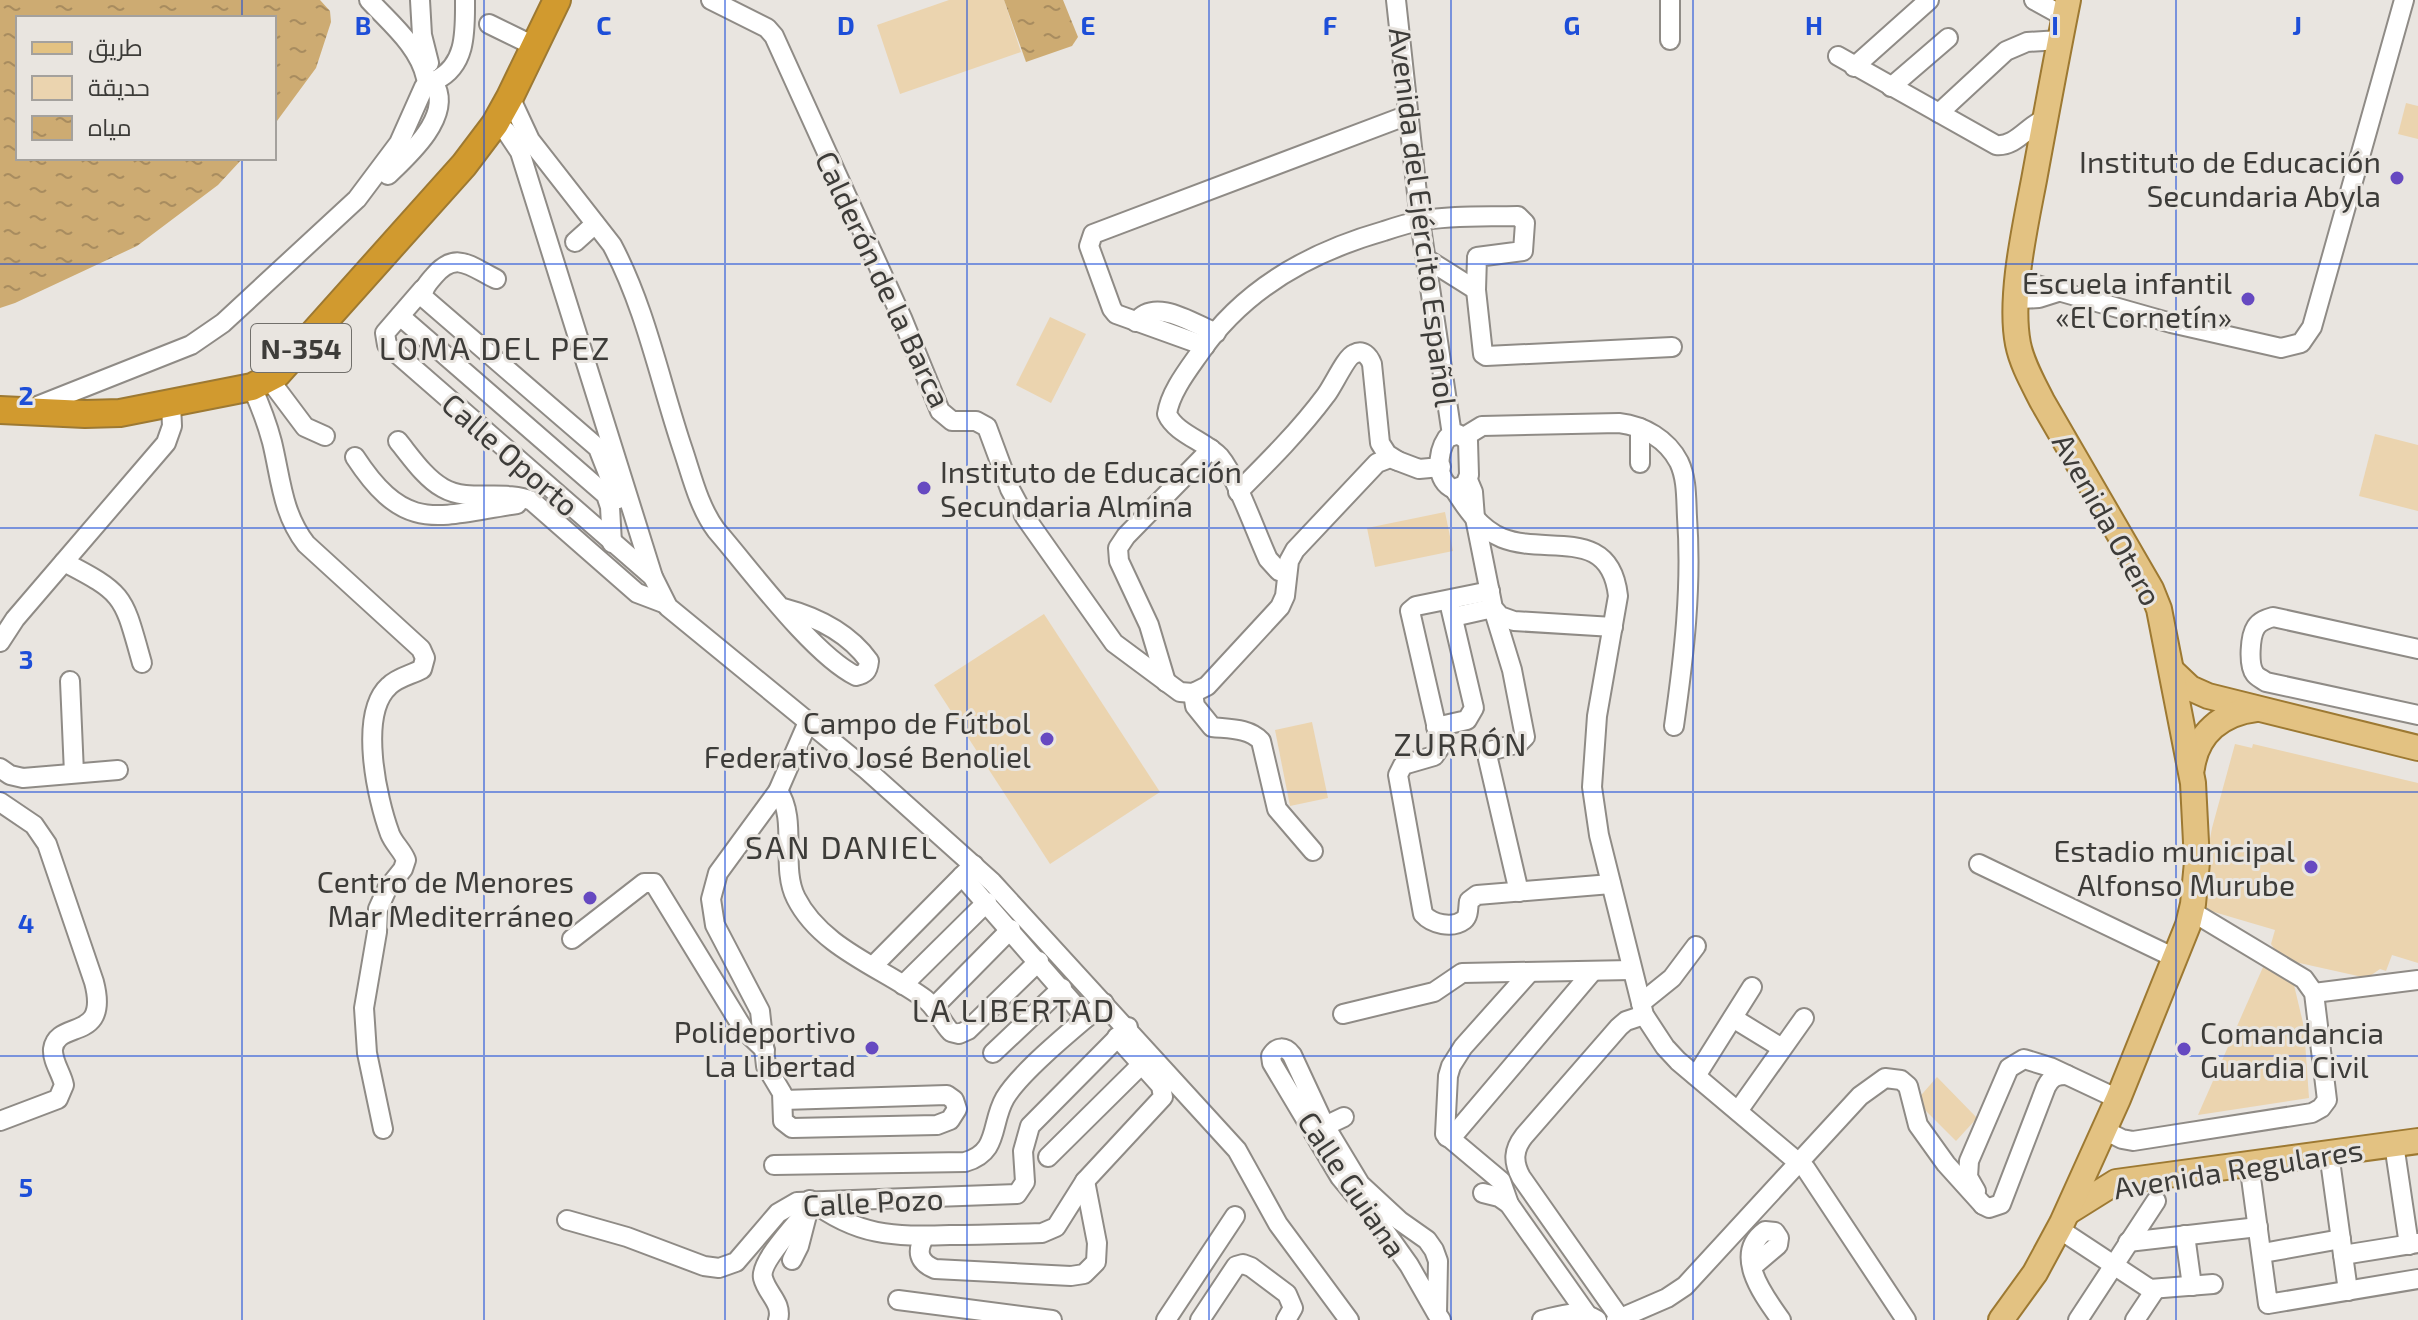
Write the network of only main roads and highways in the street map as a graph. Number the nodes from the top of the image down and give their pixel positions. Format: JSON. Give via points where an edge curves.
{"nodes":[{"id":1,"x":557,"y":0,"type":"edge"},
{"id":2,"x":2064,"y":19,"type":"edge"},
{"id":3,"x":11,"y":411,"type":"edge"},
{"id":4,"x":2172,"y":671,"type":"junction"},
{"id":5,"x":2258,"y":709,"type":"junction"},
{"id":6,"x":2418,"y":748,"type":"edge"},
{"id":7,"x":2193,"y":783,"type":"junction"},
{"id":8,"x":2406,"y":1143,"type":"edge"},
{"id":9,"x":2091,"y":1161,"type":"junction"},
{"id":10,"x":2116,"y":1182,"type":"junction"},
{"id":11,"x":2062,"y":1221,"type":"junction"},
{"id":12,"x":2005,"y":1318,"type":"edge"}],
"edges":[{"from":1,"to":3,"type":"highway","number":"N-354","via":[[495,124],[284,368],[260,383],[171,404],[103,414]]},
{"from":2,"to":4,"type":"main road","name":"Avenida Otero","via":[[2020,262],[2038,292],[2018,345],[2027,371],[2151,589]]},
{"from":4,"to":5,"type":"main road","via":[[2199,693]]},
{"from":4,"to":7,"type":"main road","name":"Avenida Otero"},
{"from":5,"to":6,"type":"main road"},
{"from":5,"to":7,"type":"main road","via":[[2231,715],[2208,731],[2192,765]]},
{"from":7,"to":9,"type":"main road","name":"Avenida Otero","via":[[2197,862],[2191,911]]},
{"from":8,"to":10,"type":"main road","name":"Avenida Regulares"},
{"from":9,"to":10,"type":"main road"},
{"from":9,"to":11,"type":"main road","name":"Avenida Otero"},
{"from":10,"to":11,"type":"main road","name":"Avenida Regulares"},
{"from":11,"to":12,"type":"main road","name":"Avenida Otero"}]}
